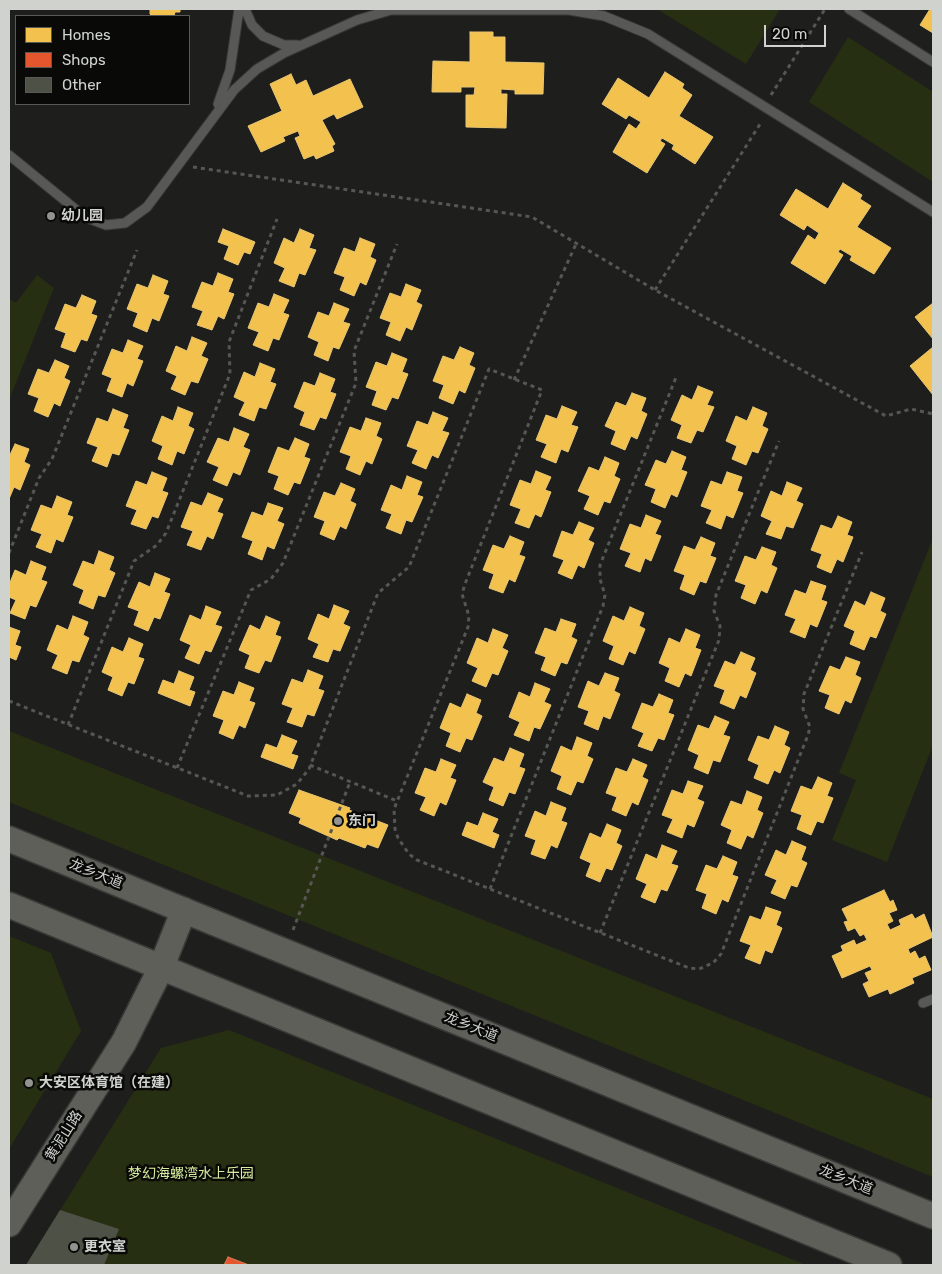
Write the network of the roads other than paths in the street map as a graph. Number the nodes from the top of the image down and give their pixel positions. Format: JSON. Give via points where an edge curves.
{"nodes":[{"id":1,"x":239,"y":9,"type":"edge"},
{"id":2,"x":245,"y":9,"type":"edge"},
{"id":3,"x":849,"y":9,"type":"edge"},
{"id":4,"x":305,"y":43,"type":"junction"},
{"id":5,"x":933,"y":62,"type":"edge"},
{"id":6,"x":207,"y":124,"type":"junction"},
{"id":7,"x":9,"y":155,"type":"edge"},
{"id":8,"x":933,"y":212,"type":"edge"},
{"id":9,"x":9,"y":839,"type":"edge"},
{"id":10,"x":9,"y":905,"type":"edge"},
{"id":11,"x":184,"y":910,"type":"junction"},
{"id":12,"x":160,"y":968,"type":"junction"},
{"id":13,"x":933,"y":999,"type":"edge"},
{"id":14,"x":923,"y":1003,"type":"dead end"},
{"id":15,"x":933,"y":1216,"type":"edge"},
{"id":16,"x":9,"y":1224,"type":"edge"},
{"id":17,"x":889,"y":1265,"type":"edge"}],
"edges":[{"from":1,"to":6,"type":"lane","via":[[226,84]]},
{"from":2,"to":4,"type":"lane","via":[[252,25],[268,40],[284,45]]},
{"from":3,"to":5,"type":"lane"},
{"from":4,"to":6,"type":"lane","via":[[257,69],[234,90]]},
{"from":4,"to":8,"type":"lane","via":[[391,10],[578,12],[604,16],[636,28]]},
{"from":6,"to":7,"type":"lane","via":[[141,213],[125,223],[106,225],[85,217]]},
{"from":9,"to":11,"type":"main road","name":"龙乡大道"},
{"from":10,"to":12,"type":"main road"},
{"from":11,"to":12,"type":"main road","name":"黄泥山路"},
{"from":11,"to":15,"type":"main road","name":"龙乡大道"},
{"from":12,"to":16,"type":"main road","name":"黄泥山路","via":[[124,1042]]},
{"from":12,"to":17,"type":"main road"},
{"from":13,"to":14,"type":"lane"}]}
